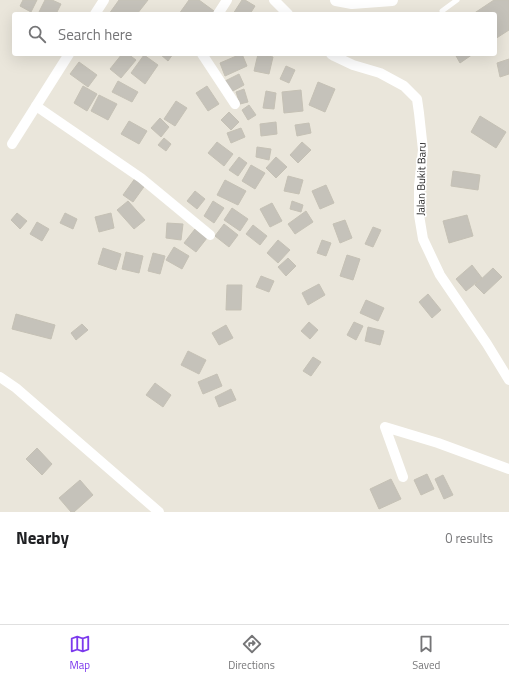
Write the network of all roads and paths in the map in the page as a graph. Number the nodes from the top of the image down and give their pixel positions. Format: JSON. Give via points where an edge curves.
{"nodes":[{"id":1,"x":104,"y":0,"type":"edge"},
{"id":2,"x":227,"y":0,"type":"edge"},
{"id":3,"x":274,"y":0,"type":"edge"},
{"id":4,"x":336,"y":0,"type":"edge"},
{"id":5,"x":392,"y":0,"type":"edge"},
{"id":6,"x":457,"y":0,"type":"edge"},
{"id":7,"x":442,"y":11,"type":"dead end"},
{"id":8,"x":96,"y":12,"type":"edge"},
{"id":9,"x":219,"y":12,"type":"edge"},
{"id":10,"x":286,"y":12,"type":"edge"},
{"id":11,"x":68,"y":56,"type":"edge"},
{"id":12,"x":203,"y":56,"type":"edge"},
{"id":13,"x":334,"y":56,"type":"edge"},
{"id":14,"x":235,"y":104,"type":"dead end"},
{"id":15,"x":36,"y":106,"type":"junction"},
{"id":16,"x":12,"y":144,"type":"dead end"},
{"id":17,"x":210,"y":235,"type":"dead end"},
{"id":18,"x":0,"y":377,"type":"edge"},
{"id":19,"x":509,"y":380,"type":"edge"},
{"id":20,"x":509,"y":469,"type":"edge"},
{"id":21,"x":403,"y":477,"type":"dead end"},
{"id":22,"x":159,"y":512,"type":"edge"}],
"edges":[{"from":1,"to":8,"type":"street"},
{"from":2,"to":9,"type":"street"},
{"from":3,"to":10,"type":"street"},
{"from":4,"to":5,"type":"street","via":[[352,3]]},
{"from":6,"to":7,"type":"lane"},
{"from":11,"to":15,"type":"street"},
{"from":12,"to":14,"type":"street"},
{"from":13,"to":19,"type":"street","name":"Jalan Bukit Baru","via":[[380,73],[404,86],[417,99],[423,150],[419,186],[422,239],[440,275]]},
{"from":15,"to":16,"type":"street"},
{"from":15,"to":17,"type":"street","via":[[141,178]]},
{"from":18,"to":22,"type":"street"},
{"from":20,"to":21,"type":"street","via":[[385,427]]}]}
